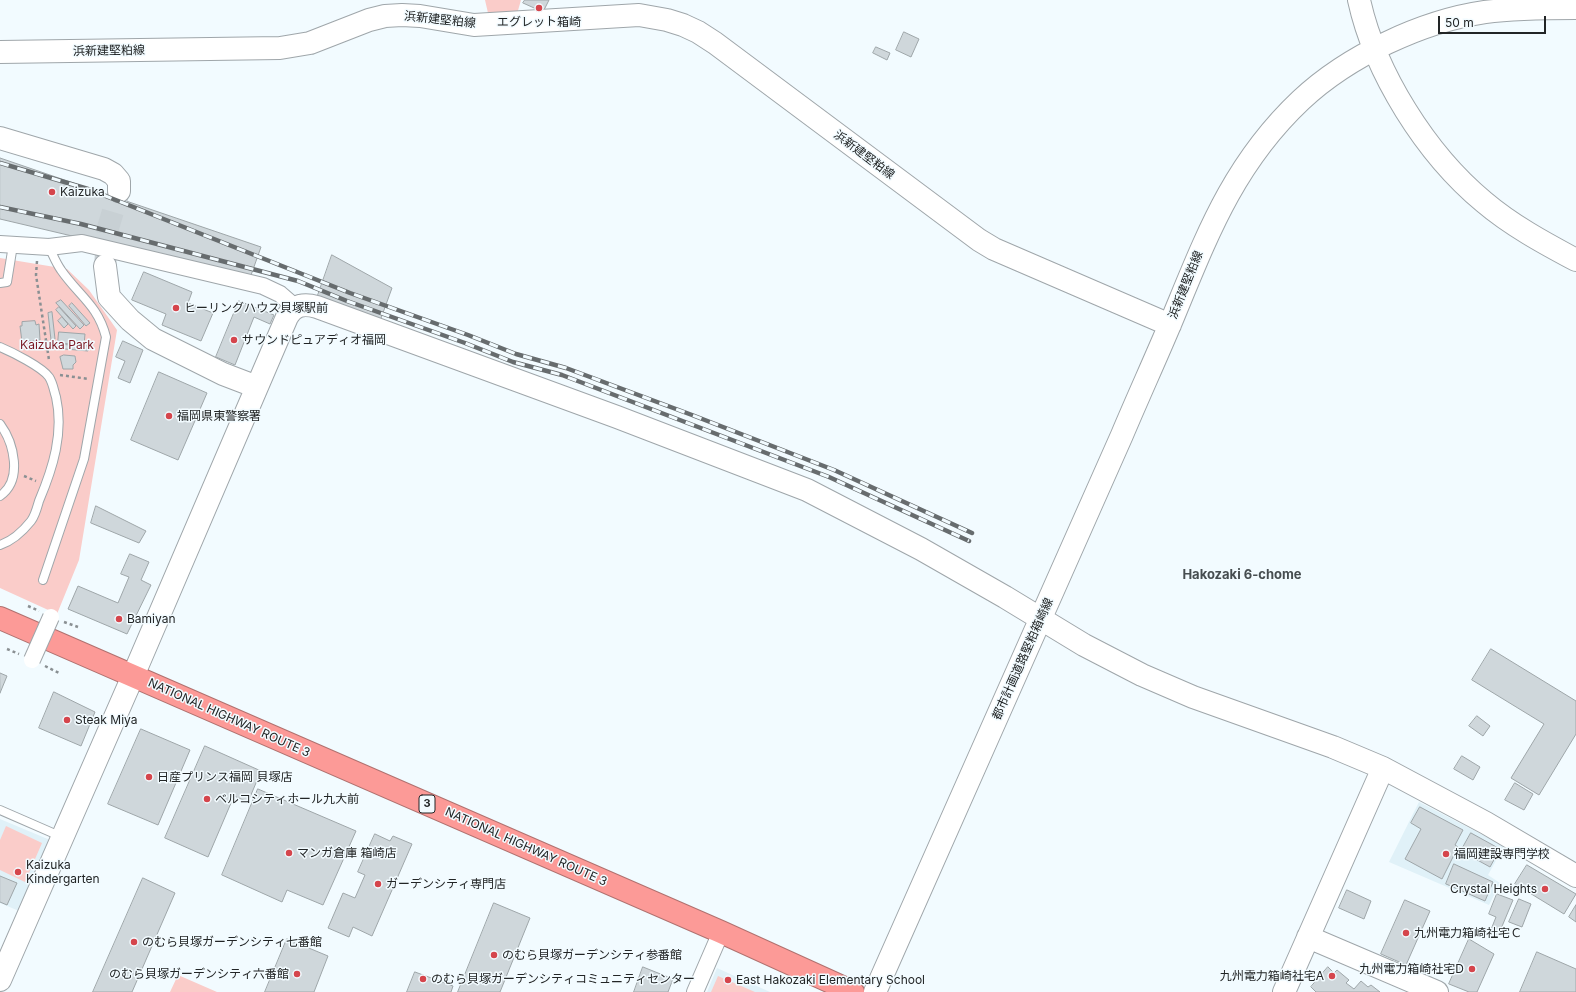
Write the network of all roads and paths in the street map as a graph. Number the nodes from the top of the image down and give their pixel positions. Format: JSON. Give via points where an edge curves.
{"nodes":[{"id":1,"x":1359,"y":0,"type":"edge"},
{"id":2,"x":1576,"y":8,"type":"edge"},
{"id":3,"x":1374,"y":50,"type":"junction"},
{"id":4,"x":0,"y":52,"type":"edge"},
{"id":5,"x":0,"y":138,"type":"edge"},
{"id":6,"x":119,"y":191,"type":"tunnel mouth"},
{"id":7,"x":7,"y":244,"type":"edge"},
{"id":8,"x":43,"y":247,"type":"junction"},
{"id":9,"x":1576,"y":260,"type":"edge"},
{"id":10,"x":105,"y":266,"type":"tunnel mouth"},
{"id":11,"x":0,"y":283,"type":"edge"},
{"id":12,"x":295,"y":307,"type":"junction"},
{"id":13,"x":1170,"y":325,"type":"junction"},
{"id":14,"x":0,"y":347,"type":"edge"},
{"id":15,"x":49,"y":360,"type":"dead end"},
{"id":16,"x":257,"y":387,"type":"junction"},
{"id":17,"x":0,"y":424,"type":"edge"},
{"id":18,"x":0,"y":496,"type":"edge"},
{"id":19,"x":0,"y":545,"type":"edge"},
{"id":20,"x":42,"y":580,"type":"dead end"},
{"id":21,"x":51,"y":617,"type":"dead end"},
{"id":22,"x":0,"y":618,"type":"edge"},
{"id":23,"x":1040,"y":618,"type":"junction"},
{"id":24,"x":32,"y":660,"type":"dead end"},
{"id":25,"x":133,"y":676,"type":"junction"},
{"id":26,"x":1382,"y":768,"type":"junction"},
{"id":27,"x":0,"y":810,"type":"edge"},
{"id":28,"x":62,"y":838,"type":"junction"},
{"id":29,"x":1576,"y":876,"type":"edge"},
{"id":30,"x":721,"y":932,"type":"junction"},
{"id":31,"x":1308,"y":937,"type":"junction"},
{"id":32,"x":0,"y":980,"type":"edge"},
{"id":33,"x":696,"y":992,"type":"edge"},
{"id":34,"x":853,"y":992,"type":"edge"},
{"id":35,"x":875,"y":992,"type":"edge"},
{"id":36,"x":1284,"y":992,"type":"edge"},
{"id":37,"x":1437,"y":992,"type":"edge"}],
"edges":[{"from":1,"to":3,"type":"street"},
{"from":2,"to":3,"type":"street","name":"浜新建堅粕線","via":[[1525,8],[1483,13],[1445,21]]},
{"from":3,"to":9,"type":"street","via":[[1395,92],[1418,129],[1450,169],[1483,201],[1521,229]]},
{"from":3,"to":13,"type":"street","name":"浜新建堅粕線","via":[[1322,82],[1300,101],[1257,149],[1237,177],[1220,208]]},
{"from":4,"to":13,"type":"street","name":"浜新建堅粕線","via":[[280,48],[310,43],[369,20],[402,15],[474,25],[640,15],[667,20],[698,32],[714,43],[978,240]]},
{"from":5,"to":6,"type":"street","via":[[104,169],[119,181]]},
{"from":7,"to":8,"type":"street"},
{"from":7,"to":11,"type":"lane","via":[[7,282]]},
{"from":8,"to":12,"type":"street","via":[[82,242],[263,286],[280,294]]},
{"from":8,"to":15,"type":"path","via":[[36,275]]},
{"from":8,"to":20,"type":"lane","via":[[95,310],[103,323],[106,337],[84,459]]},
{"from":10,"to":16,"type":"street","via":[[109,297],[130,320],[153,339],[223,374]]},
{"from":12,"to":16,"type":"street","via":[[287,317]]},
{"from":12,"to":23,"type":"street","via":[[309,304],[773,476],[890,532]]},
{"from":13,"to":23,"type":"street","name":"都市計画道路堅粕箱崎線"},
{"from":14,"to":19,"type":"lane","via":[[9,350],[49,377],[56,401],[58,436],[54,461],[32,520],[20,533]]},
{"from":16,"to":25,"type":"street"},
{"from":17,"to":18,"type":"lane","via":[[9,442],[14,472],[6,491]]},
{"from":21,"to":24,"type":"street","bridge":true},
{"from":22,"to":25,"type":"highway","name":"NATIONAL HIGHWAY ROUTE 3","number":"3"},
{"from":23,"to":26,"type":"street","via":[[1084,645],[1167,687],[1333,747]]},
{"from":23,"to":35,"type":"street","name":"都市計画道路堅粕箱崎線"},
{"from":25,"to":28,"type":"street"},
{"from":25,"to":30,"type":"highway","name":"NATIONAL HIGHWAY ROUTE 3","number":"3"},
{"from":26,"to":29,"type":"street","via":[[1486,823]]},
{"from":26,"to":31,"type":"street"},
{"from":27,"to":28,"type":"lane"},
{"from":28,"to":32,"type":"street"},
{"from":30,"to":33,"type":"street"},
{"from":30,"to":34,"type":"highway","name":"NATIONAL HIGHWAY ROUTE 3","number":"3"},
{"from":31,"to":36,"type":"street"},
{"from":31,"to":37,"type":"street"}]}
